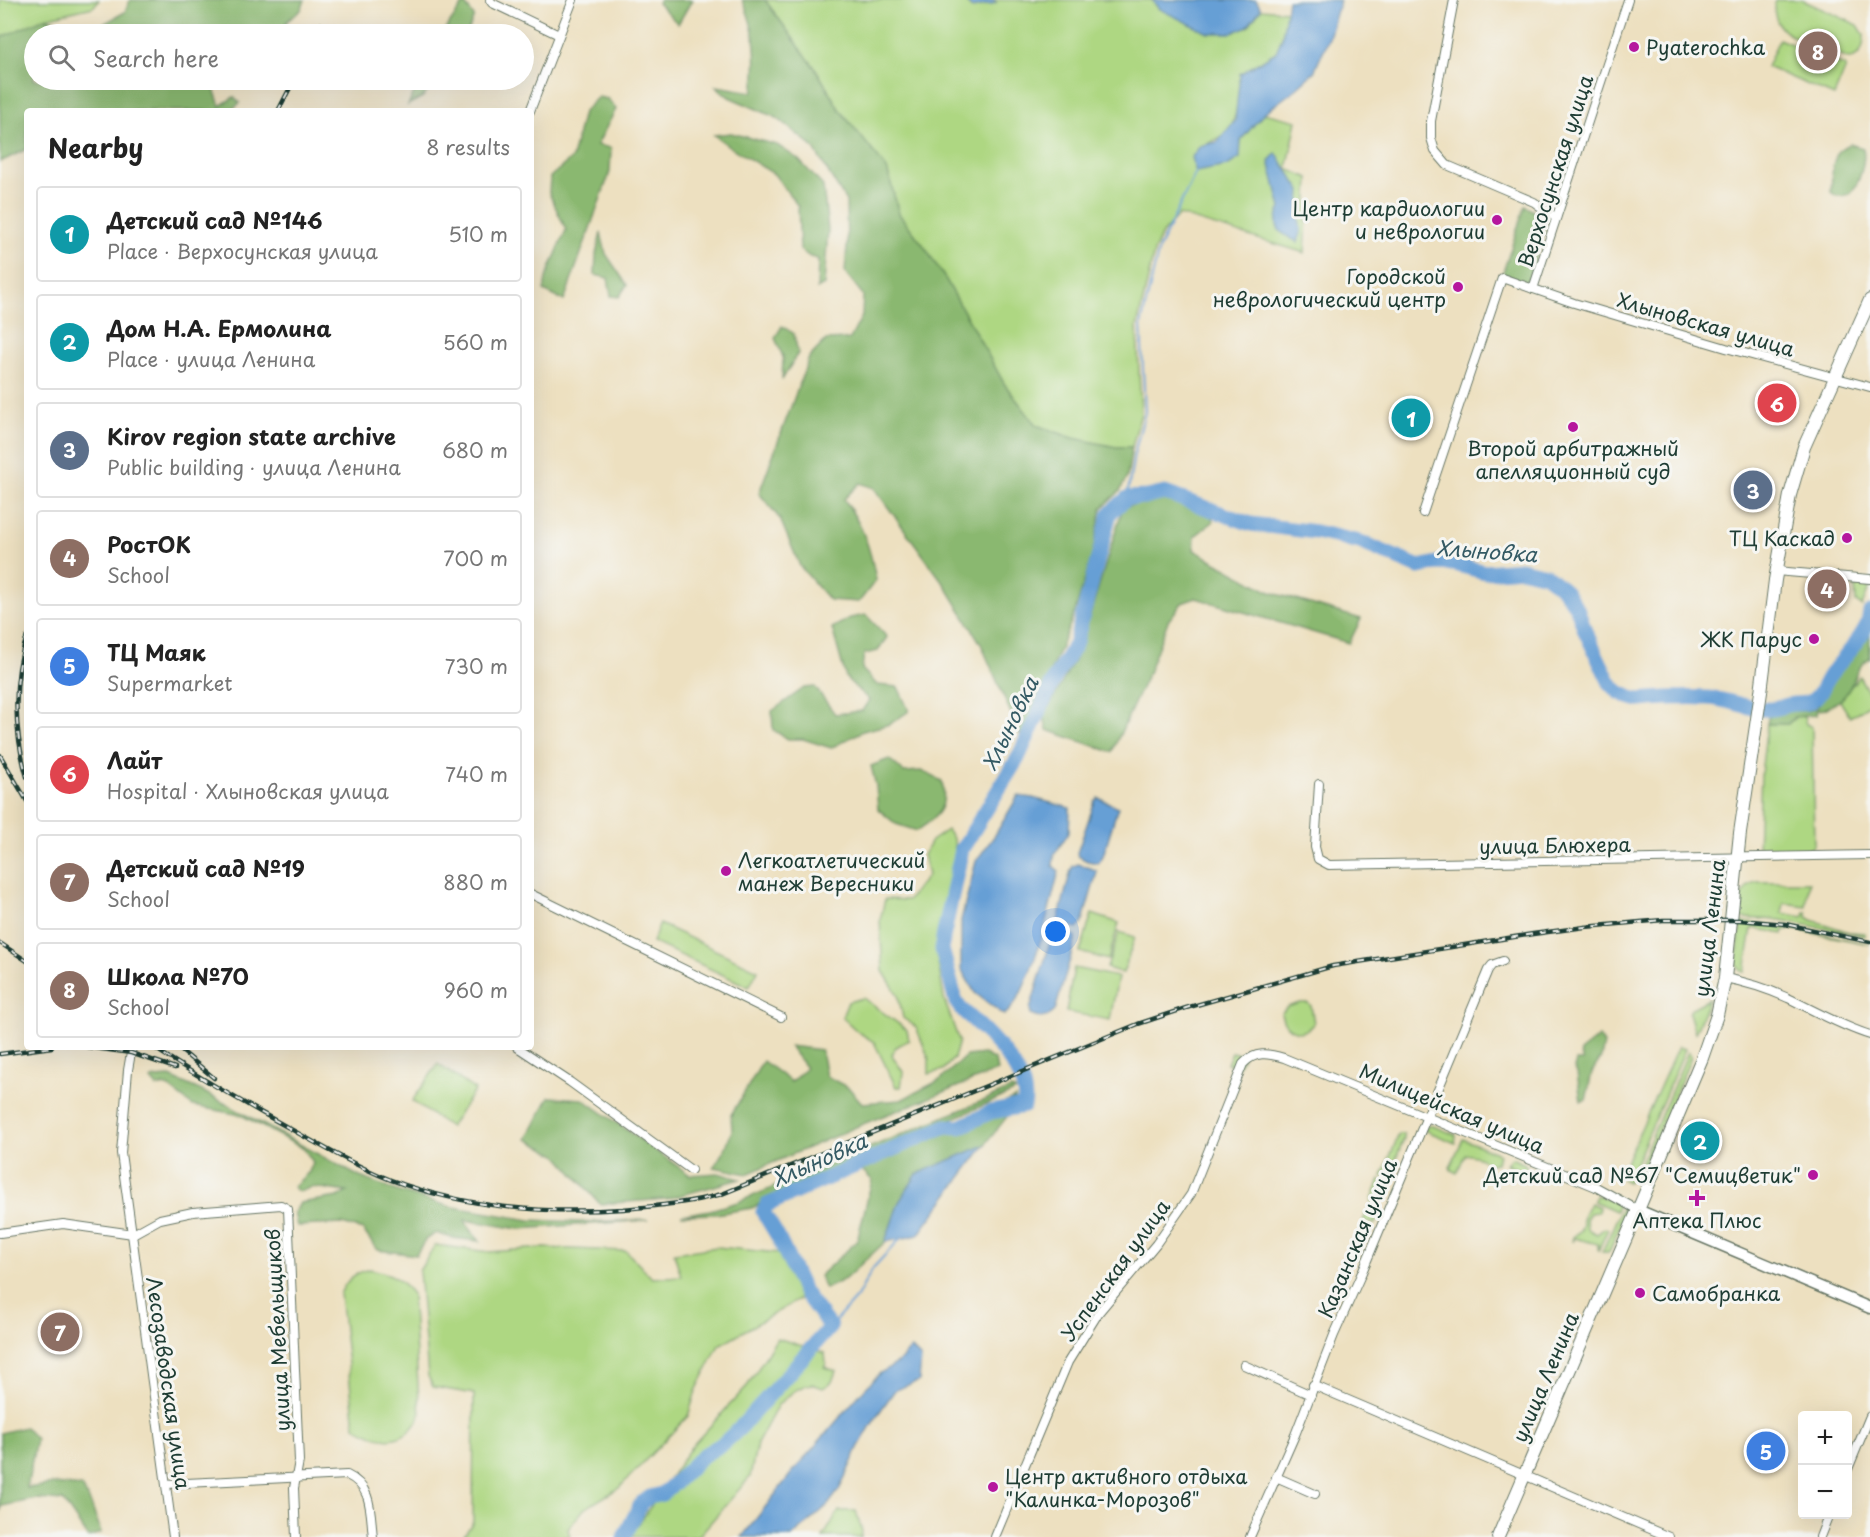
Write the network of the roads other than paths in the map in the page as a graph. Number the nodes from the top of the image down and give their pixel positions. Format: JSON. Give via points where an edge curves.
{"nodes":[{"id":1,"x":490,"y":0,"type":"edge"},
{"id":2,"x":573,"y":0,"type":"edge"},
{"id":3,"x":1454,"y":0,"type":"edge"},
{"id":4,"x":1628,"y":0,"type":"edge"},
{"id":5,"x":559,"y":35,"type":"junction"},
{"id":6,"x":531,"y":108,"type":"edge"},
{"id":7,"x":1556,"y":218,"type":"junction"},
{"id":8,"x":1533,"y":289,"type":"junction"},
{"id":9,"x":1870,"y":300,"type":"edge"},
{"id":10,"x":1835,"y":378,"type":"junction"},
{"id":11,"x":1870,"y":387,"type":"edge"},
{"id":12,"x":1423,"y":513,"type":"dead end"},
{"id":13,"x":1776,"y":571,"type":"junction"},
{"id":14,"x":1870,"y":579,"type":"edge"},
{"id":15,"x":1319,"y":784,"type":"dead end"},
{"id":16,"x":1870,"y":855,"type":"edge"},
{"id":17,"x":1738,"y":858,"type":"junction"},
{"id":18,"x":534,"y":895,"type":"edge"},
{"id":19,"x":1503,"y":961,"type":"dead end"},
{"id":20,"x":1725,"y":978,"type":"junction"},
{"id":21,"x":781,"y":1017,"type":"dead end"},
{"id":22,"x":1870,"y":1035,"type":"edge"},
{"id":23,"x":131,"y":1050,"type":"edge"},
{"id":24,"x":522,"y":1050,"type":"edge"},
{"id":25,"x":1284,"y":1058,"type":"joint"},
{"id":26,"x":1426,"y":1117,"type":"junction"},
{"id":27,"x":691,"y":1170,"type":"dead end"},
{"id":28,"x":1638,"y":1210,"type":"junction"},
{"id":29,"x":0,"y":1233,"type":"edge"},
{"id":30,"x":133,"y":1234,"type":"junction"},
{"id":31,"x":1870,"y":1308,"type":"edge"},
{"id":32,"x":1244,"y":1365,"type":"dead end"},
{"id":33,"x":1313,"y":1385,"type":"junction"},
{"id":34,"x":1311,"y":1395,"type":"junction"},
{"id":35,"x":1870,"y":1416,"type":"edge"},
{"id":36,"x":1850,"y":1465,"type":"edge"},
{"id":37,"x":1523,"y":1476,"type":"junction"},
{"id":38,"x":296,"y":1477,"type":"junction"},
{"id":39,"x":1276,"y":1477,"type":"junction"},
{"id":40,"x":166,"y":1484,"type":"junction"},
{"id":41,"x":1315,"y":1494,"type":"dead end"},
{"id":42,"x":1827,"y":1519,"type":"edge"},
{"id":43,"x":173,"y":1537,"type":"edge"},
{"id":44,"x":296,"y":1537,"type":"edge"},
{"id":45,"x":373,"y":1537,"type":"edge"},
{"id":46,"x":996,"y":1537,"type":"edge"},
{"id":47,"x":1250,"y":1537,"type":"edge"},
{"id":48,"x":1498,"y":1537,"type":"edge"},
{"id":49,"x":1669,"y":1537,"type":"edge"},
{"id":50,"x":1820,"y":1537,"type":"edge"}],
"edges":[{"from":1,"to":5,"type":"street"},
{"from":2,"to":5,"type":"street"},
{"from":3,"to":7,"type":"street","via":[[1431,121],[1435,151],[1446,165],[1534,202]]},
{"from":4,"to":7,"type":"street","name":"Верхосунская улица"},
{"from":5,"to":6,"type":"street"},
{"from":7,"to":8,"type":"street","name":"Верхосунская улица"},
{"from":8,"to":10,"type":"street","name":"Хлыновская улица"},
{"from":8,"to":12,"type":"street","name":"Верхосунская улица","via":[[1502,278]]},
{"from":9,"to":10,"type":"main road","name":"улица Ленина"},
{"from":10,"to":11,"type":"street","name":"Хлыновская улица"},
{"from":10,"to":13,"type":"main road","name":"улица Ленина","via":[[1804,447],[1790,495]]},
{"from":13,"to":14,"type":"street"},
{"from":13,"to":17,"type":"main road","name":"улица Ленина"},
{"from":15,"to":17,"type":"street","name":"улица Блюхера","via":[[1315,847],[1318,859],[1329,865]]},
{"from":16,"to":17,"type":"street","name":"улица Блюхера"},
{"from":17,"to":20,"type":"main road","name":"улица Ленина"},
{"from":18,"to":21,"type":"street"},
{"from":19,"to":26,"type":"street","name":"Казанская улица","via":[[1488,970]]},
{"from":20,"to":22,"type":"street","via":[[1787,998]]},
{"from":20,"to":28,"type":"main road","name":"улица Ленина","via":[[1711,1034]]},
{"from":23,"to":30,"type":"street","name":"Лесозаводская улица","via":[[121,1153]]},
{"from":24,"to":27,"type":"street"},
{"from":25,"to":26,"type":"street","name":"Милицейская улица"},
{"from":25,"to":46,"type":"street","name":"Успенская улица","via":[[1259,1054],[1243,1064],[1191,1194],[1156,1244],[1099,1312],[1068,1362]]},
{"from":26,"to":28,"type":"street","name":"Милицейская улица","via":[[1596,1187]]},
{"from":26,"to":33,"type":"street","name":"Казанская улица"},
{"from":28,"to":31,"type":"street","name":"Милицейская улица"},
{"from":28,"to":37,"type":"main road","name":"улица Ленина"},
{"from":29,"to":30,"type":"street","via":[[63,1224]]},
{"from":30,"to":38,"type":"street","name":"улица Мебельщиков","via":[[160,1219],[193,1212],[281,1205],[288,1209],[299,1461]]},
{"from":30,"to":40,"type":"street","name":"Лесозаводская улица"},
{"from":32,"to":34,"type":"street"},
{"from":33,"to":34,"type":"street","name":"Казанская улица"},
{"from":33,"to":37,"type":"street"},
{"from":34,"to":39,"type":"street","name":"Казанская улица"},
{"from":35,"to":36,"type":"street"},
{"from":37,"to":48,"type":"main road","name":"улица Ленина"},
{"from":37,"to":49,"type":"street"},
{"from":38,"to":40,"type":"street"},
{"from":38,"to":44,"type":"street","name":"улица Мебельщиков"},
{"from":38,"to":45,"type":"street","via":[[340,1474],[359,1482],[368,1495]]},
{"from":39,"to":41,"type":"street"},
{"from":39,"to":47,"type":"street","name":"Казанская улица"},
{"from":40,"to":43,"type":"street","name":"Лесозаводская улица"},
{"from":42,"to":50,"type":"street"}]}
